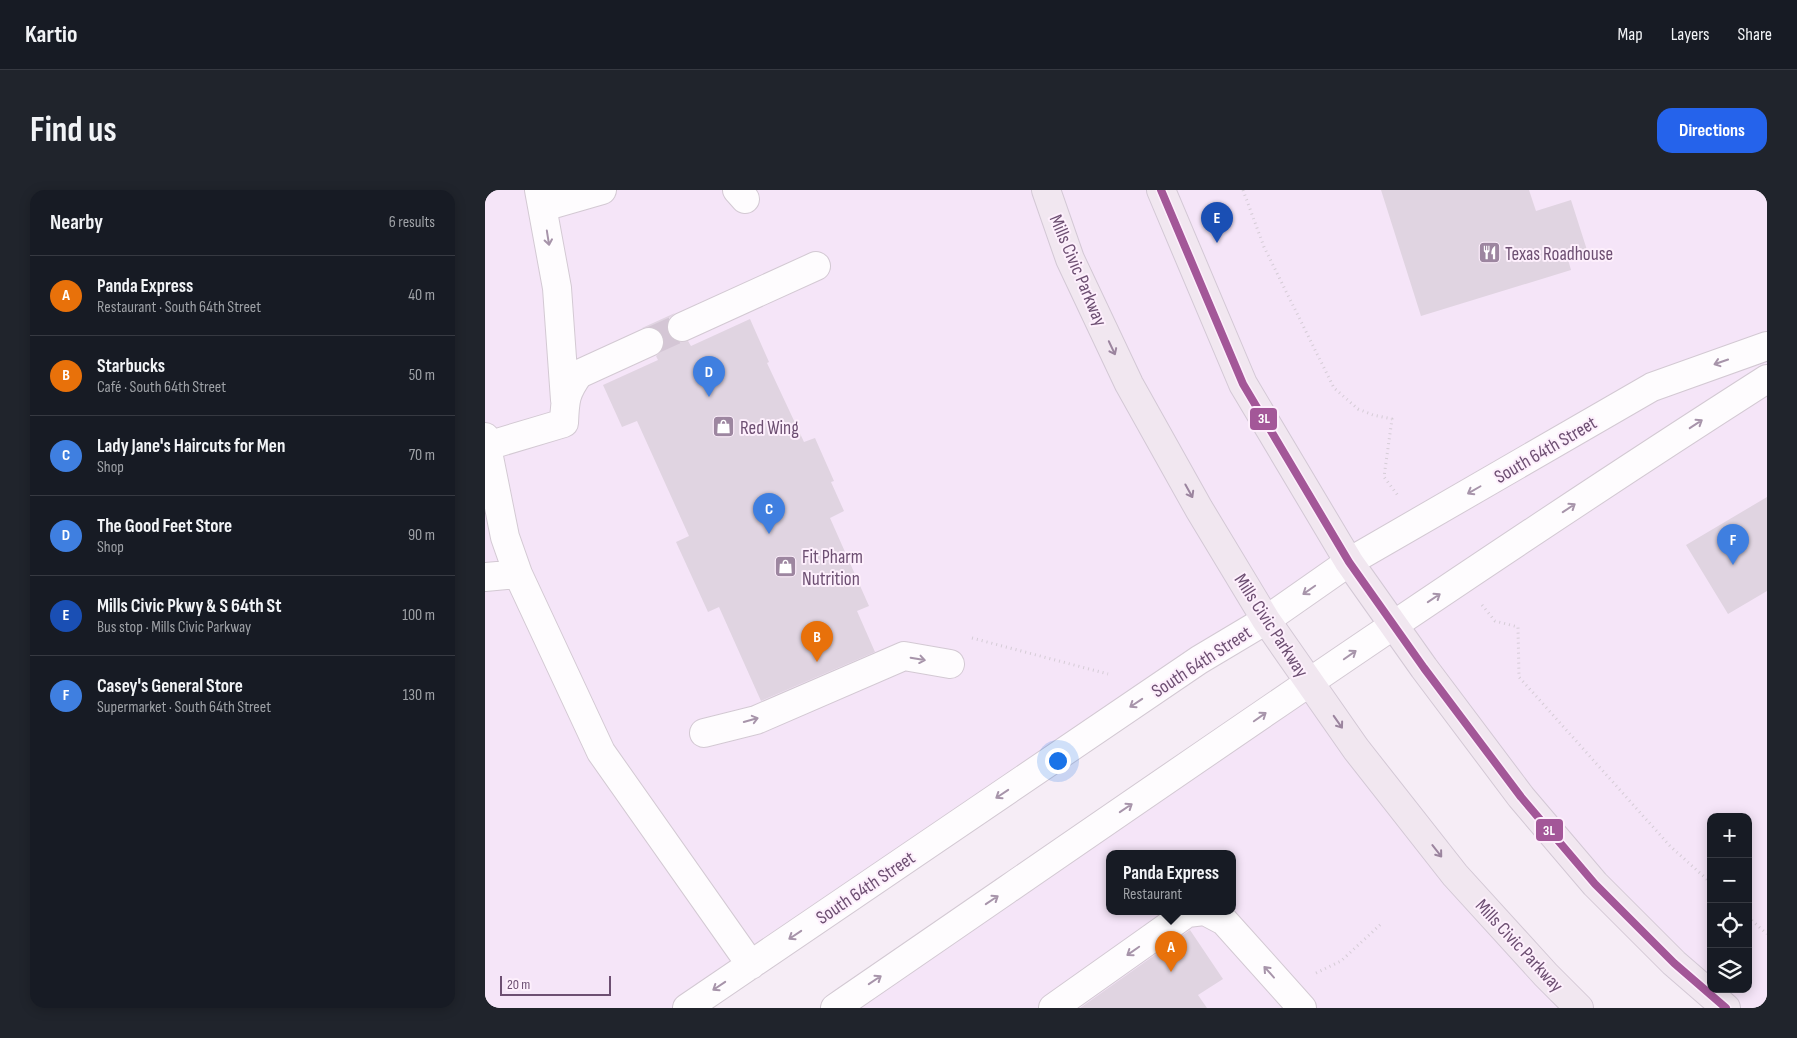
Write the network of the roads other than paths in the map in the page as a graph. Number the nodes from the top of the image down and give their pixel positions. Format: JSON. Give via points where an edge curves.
{"nodes":[{"id":1,"x":602,"y":190,"type":"edge"},
{"id":2,"x":1046,"y":190,"type":"edge"},
{"id":3,"x":1161,"y":190,"type":"edge"},
{"id":4,"x":541,"y":198,"type":"edge"},
{"id":5,"x":816,"y":266,"type":"dead end"},
{"id":6,"x":682,"y":327,"type":"tunnel mouth"},
{"id":7,"x":649,"y":342,"type":"tunnel mouth"},
{"id":8,"x":1767,"y":346,"type":"edge"},
{"id":9,"x":1767,"y":379,"type":"edge"},
{"id":10,"x":565,"y":400,"type":"junction"},
{"id":11,"x":486,"y":442,"type":"edge"},
{"id":12,"x":1349,"y":562,"type":"junction"},
{"id":13,"x":518,"y":574,"type":"junction"},
{"id":14,"x":485,"y":577,"type":"edge"},
{"id":15,"x":1266,"y":620,"type":"junction"},
{"id":16,"x":1393,"y":625,"type":"junction"},
{"id":17,"x":950,"y":664,"type":"dead end"},
{"id":18,"x":1310,"y":683,"type":"junction"},
{"id":19,"x":704,"y":733,"type":"dead end"},
{"id":20,"x":1184,"y":915,"type":"edge"},
{"id":21,"x":1213,"y":915,"type":"edge"},
{"id":22,"x":751,"y":965,"type":"junction"},
{"id":23,"x":1293,"y":998,"type":"edge"},
{"id":24,"x":687,"y":1008,"type":"edge"},
{"id":25,"x":835,"y":1008,"type":"edge"},
{"id":26,"x":1053,"y":1008,"type":"edge"},
{"id":27,"x":1579,"y":1008,"type":"edge"},
{"id":28,"x":1727,"y":1008,"type":"edge"}],
"edges":[{"from":1,"to":4,"type":"street"},
{"from":2,"to":15,"type":"main road","name":"Mills Civic Parkway","one_way":true,"via":[[1070,259],[1129,384]]},
{"from":3,"to":12,"type":"main road","via":[[1243,384]]},
{"from":4,"to":10,"type":"street","one_way":true,"via":[[557,288]]},
{"from":5,"to":6,"type":"street"},
{"from":7,"to":10,"type":"street","via":[[579,374]]},
{"from":8,"to":12,"type":"street","name":"South 64th Street","one_way":true,"via":[[1653,387]]},
{"from":16,"to":9,"type":"street","one_way":true},
{"from":10,"to":11,"type":"street","via":[[564,423]]},
{"from":11,"to":13,"type":"street","via":[[505,537]]},
{"from":12,"to":15,"type":"street","name":"South 64th Street","one_way":true},
{"from":12,"to":16,"type":"main road"},
{"from":13,"to":14,"type":"street"},
{"from":13,"to":22,"type":"street","via":[[601,752]]},
{"from":15,"to":18,"type":"main road","name":"Mills Civic Parkway"},
{"from":15,"to":22,"type":"street","name":"South 64th Street","one_way":true,"via":[[1199,660]]},
{"from":18,"to":16,"type":"street","one_way":true},
{"from":16,"to":28,"type":"main road","via":[[1521,797],[1595,884],[1674,963]]},
{"from":19,"to":17,"type":"street","one_way":true,"via":[[756,720],[904,656]]},
{"from":25,"to":18,"type":"street","one_way":true},
{"from":18,"to":27,"type":"main road","name":"Mills Civic Parkway","one_way":true,"via":[[1356,749],[1455,875]]},
{"from":20,"to":26,"type":"street","one_way":true},
{"from":23,"to":21,"type":"street","one_way":true,"via":[[1224,921]]},
{"from":22,"to":24,"type":"street","name":"South 64th Street","one_way":true}]}
